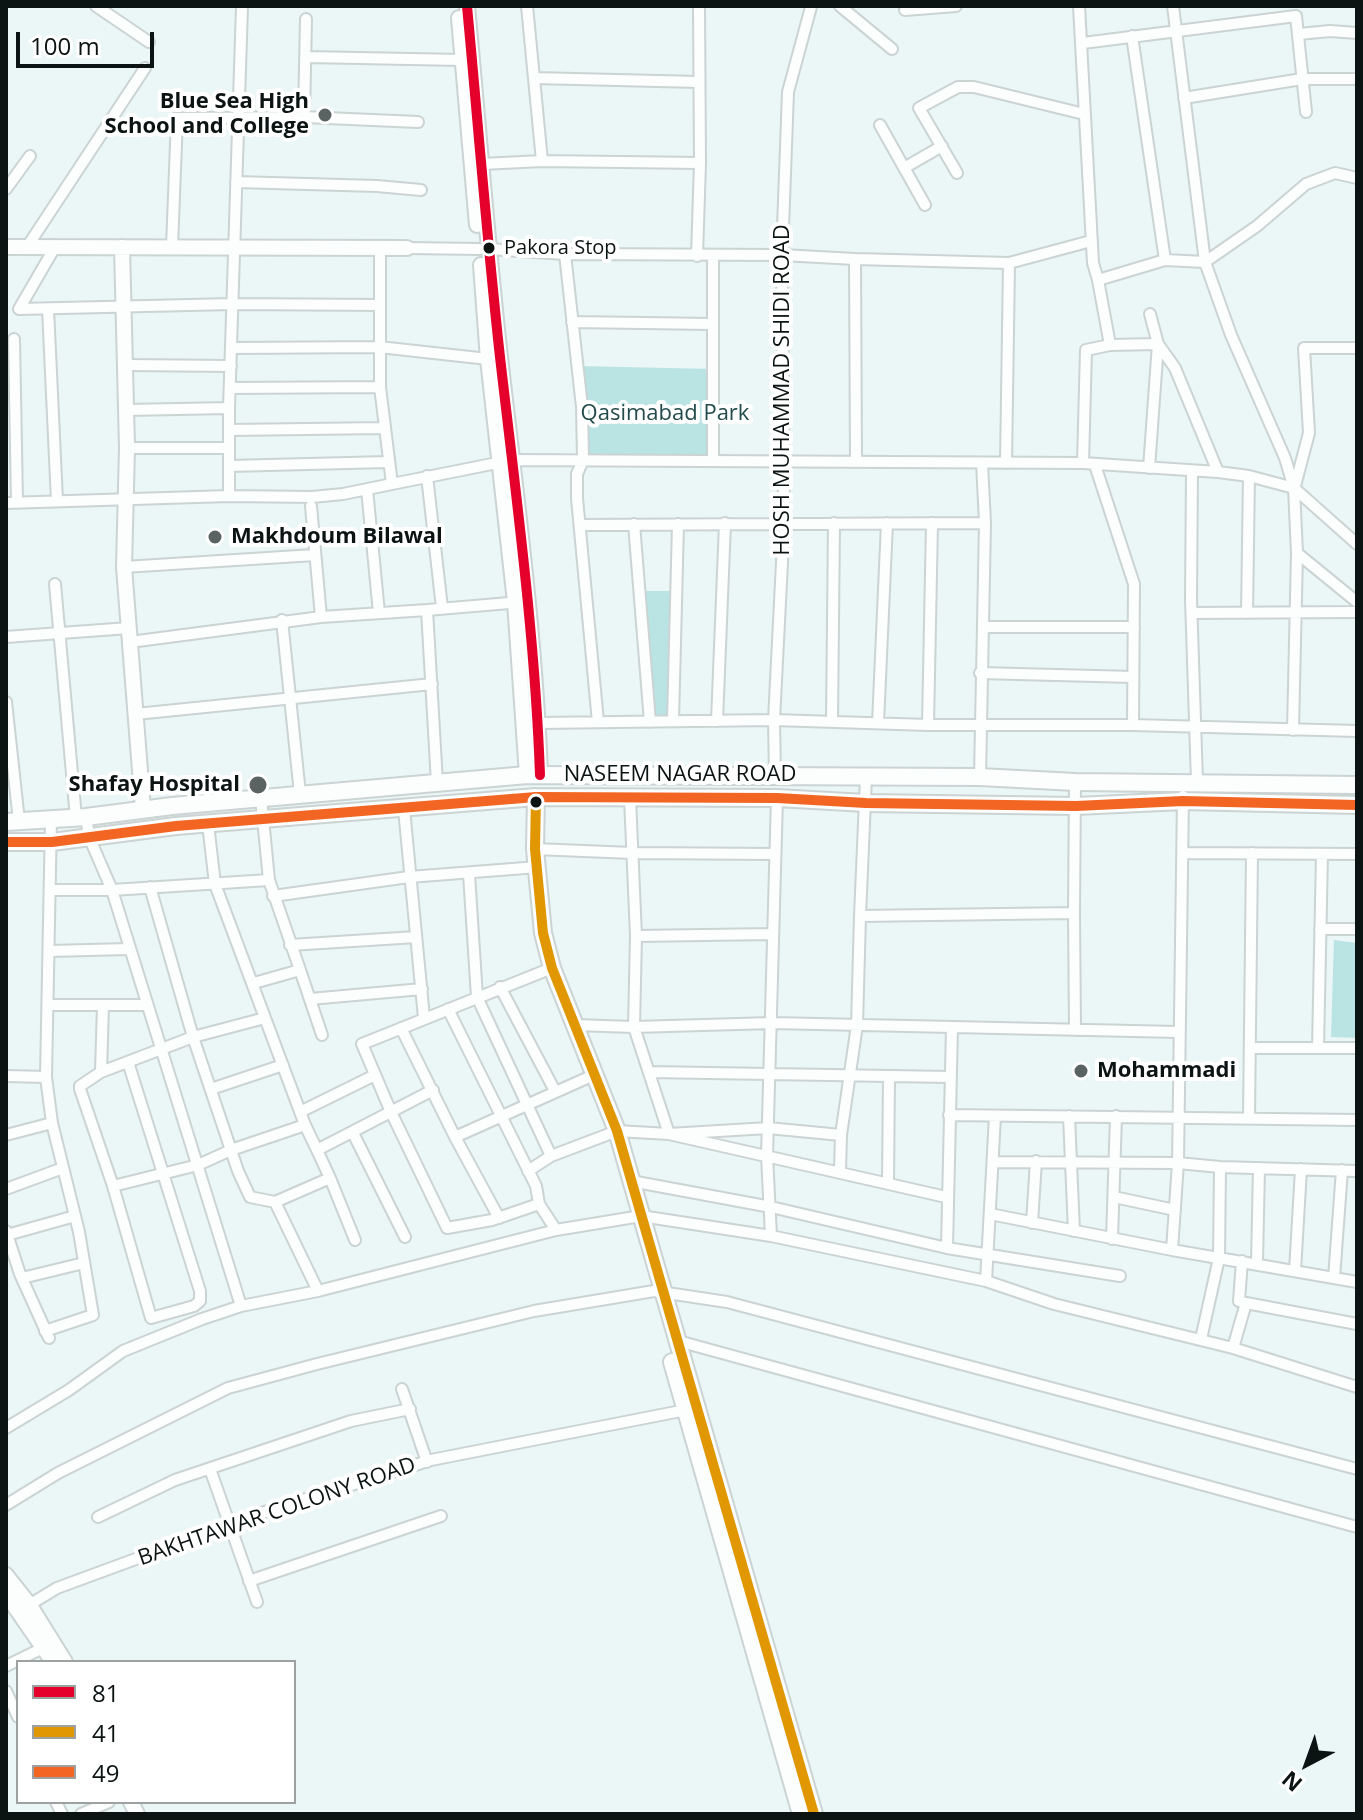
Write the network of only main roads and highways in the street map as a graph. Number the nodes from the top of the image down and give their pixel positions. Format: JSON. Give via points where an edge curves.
{"nodes":[{"id":1,"x":458,"y":6,"type":"edge"},
{"id":2,"x":467,"y":6,"type":"edge"},
{"id":3,"x":6,"y":247,"type":"edge"},
{"id":4,"x":122,"y":247,"type":"junction"},
{"id":5,"x":407,"y":248,"type":"road end"},
{"id":6,"x":484,"y":249,"type":"junction"},
{"id":7,"x":506,"y":460,"type":"junction"},
{"id":8,"x":521,"y":602,"type":"junction"},
{"id":9,"x":533,"y":775,"type":"junction"},
{"id":10,"x":775,"y":776,"type":"junction"},
{"id":11,"x":1357,"y":785,"type":"edge"},
{"id":12,"x":380,"y":788,"type":"junction"},
{"id":13,"x":536,"y":797,"type":"junction"},
{"id":14,"x":777,"y":798,"type":"junction"},
{"id":15,"x":1357,"y":805,"type":"edge"},
{"id":16,"x":143,"y":809,"type":"junction"},
{"id":17,"x":381,"y":811,"type":"junction"},
{"id":18,"x":12,"y":821,"type":"edge"},
{"id":19,"x":6,"y":842,"type":"edge"},
{"id":20,"x":659,"y":1292,"type":"junction"},
{"id":21,"x":6,"y":1575,"type":"edge"},
{"id":22,"x":6,"y":1594,"type":"edge"},
{"id":23,"x":24,"y":1608,"type":"junction"},
{"id":24,"x":49,"y":1645,"type":"junction"},
{"id":25,"x":53,"y":1660,"type":"edge"},
{"id":26,"x":63,"y":1660,"type":"edge"},
{"id":27,"x":801,"y":1814,"type":"edge"},
{"id":28,"x":814,"y":1814,"type":"edge"}],
"edges":[{"from":1,"to":6,"type":"main road"},
{"from":2,"to":6,"type":"main road"},
{"from":3,"to":4,"type":"main road"},
{"from":4,"to":5,"type":"main road"},
{"from":4,"to":16,"type":"main road","via":[[124,567]]},
{"from":6,"to":7,"type":"main road"},
{"from":6,"to":7,"type":"main road","via":[[488,359]]},
{"from":7,"to":8,"type":"main road"},
{"from":8,"to":9,"type":"main road"},
{"from":8,"to":9,"type":"main road","via":[[538,723]]},
{"from":9,"to":10,"type":"main road","name":"NASEEM NAGAR ROAD"},
{"from":9,"to":12,"type":"main road","name":"NASEEM NAGAR ROAD"},
{"from":10,"to":11,"type":"main road","name":"NASEEM NAGAR ROAD"},
{"from":10,"to":14,"type":"main road"},
{"from":12,"to":16,"type":"main road","name":"NASEEM NAGAR ROAD"},
{"from":12,"to":17,"type":"main road"},
{"from":13,"to":14,"type":"main road","name":"NASEEM NAGAR ROAD"},
{"from":13,"to":17,"type":"main road","name":"NASEEM NAGAR ROAD"},
{"from":13,"to":20,"type":"main road","via":[[543,933],[617,1131]]},
{"from":14,"to":15,"type":"main road","name":"NASEEM NAGAR ROAD","via":[[1076,806],[1183,801]]},
{"from":16,"to":18,"type":"main road","name":"NASEEM NAGAR ROAD"},
{"from":17,"to":19,"type":"main road","name":"NASEEM NAGAR ROAD"},
{"from":20,"to":27,"type":"main road","via":[[686,1410]]},
{"from":20,"to":28,"type":"main road","via":[[678,1341]]},
{"from":21,"to":23,"type":"main road"},
{"from":22,"to":23,"type":"main road"},
{"from":23,"to":24,"type":"main road"},
{"from":24,"to":25,"type":"main road"},
{"from":24,"to":26,"type":"main road"}]}
